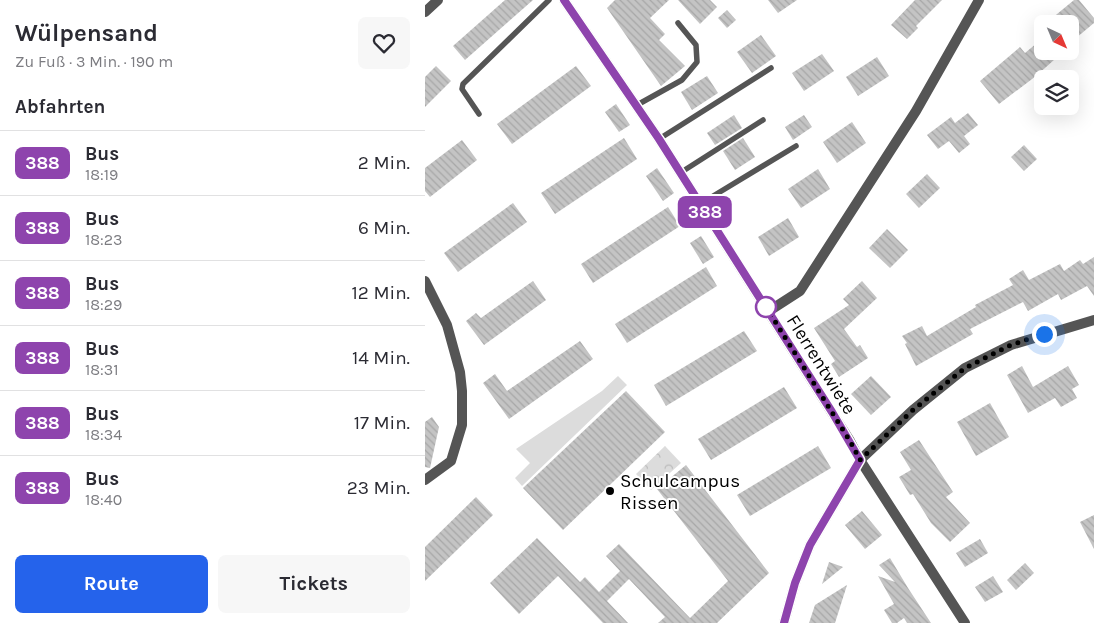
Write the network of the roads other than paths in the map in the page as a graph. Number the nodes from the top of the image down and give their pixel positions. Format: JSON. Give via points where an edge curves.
{"nodes":[{"id":1,"x":437,"y":0,"type":"edge"},
{"id":2,"x":549,"y":0,"type":"edge"},
{"id":3,"x":979,"y":0,"type":"edge"},
{"id":4,"x":567,"y":1,"type":"edge"},
{"id":5,"x":425,"y":12,"type":"edge"},
{"id":6,"x":678,"y":23,"type":"dead end"},
{"id":7,"x":771,"y":68,"type":"dead end"},
{"id":8,"x":637,"y":105,"type":"junction"},
{"id":9,"x":479,"y":114,"type":"dead end"},
{"id":10,"x":763,"y":120,"type":"dead end"},
{"id":11,"x":659,"y":139,"type":"junction"},
{"id":12,"x":796,"y":146,"type":"dead end"},
{"id":13,"x":680,"y":173,"type":"junction"},
{"id":14,"x":700,"y":204,"type":"junction"},
{"id":15,"x":425,"y":281,"type":"edge"},
{"id":16,"x":769,"y":311,"type":"junction"},
{"id":17,"x":1094,"y":320,"type":"edge"},
{"id":18,"x":860,"y":460,"type":"junction"},
{"id":19,"x":425,"y":480,"type":"edge"},
{"id":20,"x":784,"y":623,"type":"edge"},
{"id":21,"x":965,"y":623,"type":"edge"}],
"edges":[{"from":1,"to":5,"type":"street"},
{"from":2,"to":9,"type":"lane","via":[[463,84],[462,89]]},
{"from":3,"to":16,"type":"street","via":[[916,111],[800,291]]},
{"from":4,"to":8,"type":"street","name":"Flerrentwiete"},
{"from":6,"to":8,"type":"lane","via":[[696,44],[697,62],[682,80]]},
{"from":7,"to":11,"type":"lane"},
{"from":8,"to":11,"type":"street","name":"Flerrentwiete"},
{"from":10,"to":13,"type":"lane"},
{"from":11,"to":13,"type":"street","name":"Flerrentwiete"},
{"from":12,"to":14,"type":"lane"},
{"from":13,"to":14,"type":"street","name":"Flerrentwiete"},
{"from":14,"to":16,"type":"street","name":"Flerrentwiete"},
{"from":15,"to":19,"type":"street","via":[[447,325],[460,372],[462,425],[451,461]]},
{"from":16,"to":18,"type":"street","name":"Flerrentwiete"},
{"from":17,"to":18,"type":"street","via":[[1011,345],[965,368],[913,410]]},
{"from":18,"to":20,"type":"street","via":[[810,545]]},
{"from":18,"to":21,"type":"street","name":"Flerrentwiete"}]}
